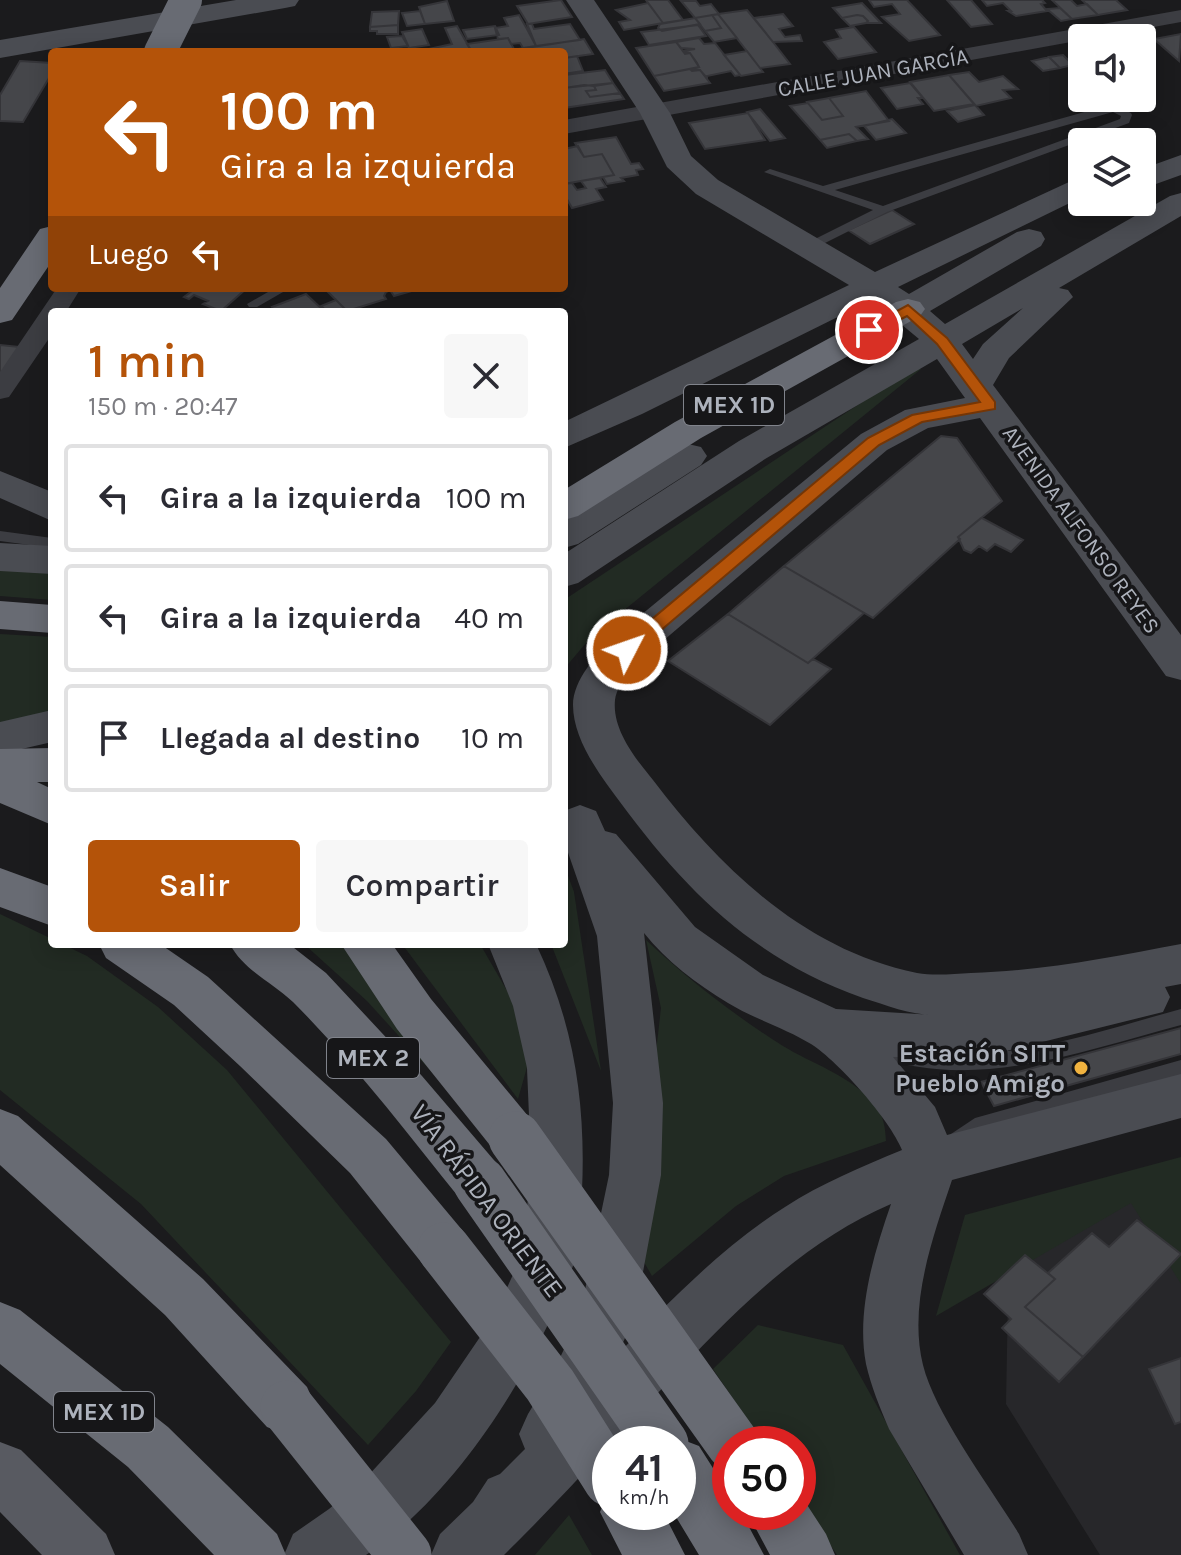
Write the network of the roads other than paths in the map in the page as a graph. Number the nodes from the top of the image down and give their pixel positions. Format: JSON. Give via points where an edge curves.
{"nodes":[{"id":1,"x":176,"y":0,"type":"edge"},
{"id":2,"x":186,"y":0,"type":"edge"},
{"id":3,"x":285,"y":0,"type":"edge"},
{"id":4,"x":580,"y":0,"type":"edge"},
{"id":5,"x":1181,"y":16,"type":"edge"},
{"id":6,"x":153,"y":48,"type":"edge"},
{"id":7,"x":162,"y":48,"type":"edge"},
{"id":8,"x":0,"y":49,"type":"edge"},
{"id":9,"x":655,"y":113,"type":"junction"},
{"id":10,"x":568,"y":126,"type":"edge"},
{"id":11,"x":1181,"y":145,"type":"edge"},
{"id":12,"x":1156,"y":154,"type":"edge"},
{"id":13,"x":1181,"y":164,"type":"edge"},
{"id":14,"x":770,"y":172,"type":"dead end"},
{"id":15,"x":1156,"y":174,"type":"edge"},
{"id":16,"x":1181,"y":186,"type":"edge"},
{"id":17,"x":826,"y":189,"type":"junction"},
{"id":18,"x":1068,"y":192,"type":"edge"},
{"id":19,"x":1181,"y":203,"type":"edge"},
{"id":20,"x":883,"y":210,"type":"junction"},
{"id":21,"x":1071,"y":216,"type":"edge"},
{"id":22,"x":1149,"y":218,"type":"junction"},
{"id":23,"x":48,"y":242,"type":"edge"},
{"id":24,"x":811,"y":246,"type":"junction"},
{"id":25,"x":48,"y":254,"type":"edge"},
{"id":26,"x":873,"y":285,"type":"junction"},
{"id":27,"x":276,"y":292,"type":"edge"},
{"id":28,"x":253,"y":304,"type":"dead end"},
{"id":29,"x":0,"y":313,"type":"edge"},
{"id":30,"x":48,"y":321,"type":"edge"},
{"id":31,"x":0,"y":325,"type":"edge"},
{"id":32,"x":926,"y":325,"type":"junction"},
{"id":33,"x":663,"y":390,"type":"junction"},
{"id":34,"x":0,"y":391,"type":"edge"},
{"id":35,"x":982,"y":395,"type":"junction"},
{"id":36,"x":568,"y":424,"type":"edge"},
{"id":37,"x":568,"y":434,"type":"edge"},
{"id":38,"x":0,"y":474,"type":"edge"},
{"id":39,"x":48,"y":479,"type":"edge"},
{"id":40,"x":0,"y":483,"type":"edge"},
{"id":41,"x":568,"y":505,"type":"edge"},
{"id":42,"x":48,"y":506,"type":"edge"},
{"id":43,"x":568,"y":532,"type":"edge"},
{"id":44,"x":0,"y":536,"type":"edge"},
{"id":45,"x":48,"y":542,"type":"edge"},
{"id":46,"x":0,"y":557,"type":"edge"},
{"id":47,"x":48,"y":560,"type":"edge"},
{"id":48,"x":568,"y":570,"type":"edge"},
{"id":49,"x":0,"y":615,"type":"edge"},
{"id":50,"x":48,"y":619,"type":"edge"},
{"id":51,"x":1181,"y":665,"type":"edge"},
{"id":52,"x":35,"y":740,"type":"edge"},
{"id":53,"x":0,"y":766,"type":"edge"},
{"id":54,"x":0,"y":784,"type":"edge"},
{"id":55,"x":48,"y":806,"type":"edge"},
{"id":56,"x":572,"y":812,"type":"edge"},
{"id":57,"x":0,"y":887,"type":"edge"},
{"id":58,"x":48,"y":905,"type":"edge"},
{"id":59,"x":129,"y":948,"type":"edge"},
{"id":60,"x":259,"y":948,"type":"edge"},
{"id":61,"x":368,"y":948,"type":"edge"},
{"id":62,"x":514,"y":948,"type":"edge"},
{"id":63,"x":1181,"y":964,"type":"edge"},
{"id":64,"x":1181,"y":987,"type":"edge"},
{"id":65,"x":1181,"y":1017,"type":"edge"},
{"id":66,"x":830,"y":1030,"type":"junction"},
{"id":67,"x":1181,"y":1068,"type":"edge"},
{"id":68,"x":1181,"y":1096,"type":"edge"},
{"id":69,"x":0,"y":1132,"type":"edge"},
{"id":70,"x":932,"y":1162,"type":"junction"},
{"id":71,"x":0,"y":1329,"type":"edge"},
{"id":72,"x":649,"y":1426,"type":"edge"},
{"id":73,"x":720,"y":1426,"type":"edge"},
{"id":74,"x":592,"y":1452,"type":"edge"},
{"id":75,"x":0,"y":1471,"type":"edge"},
{"id":76,"x":696,"y":1496,"type":"edge"},
{"id":77,"x":696,"y":1501,"type":"edge"},
{"id":78,"x":640,"y":1530,"type":"edge"},
{"id":79,"x":789,"y":1530,"type":"edge"},
{"id":80,"x":70,"y":1538,"type":"edge"},
{"id":81,"x":478,"y":1539,"type":"edge"},
{"id":82,"x":256,"y":1555,"type":"edge"},
{"id":83,"x":314,"y":1555,"type":"edge"},
{"id":84,"x":405,"y":1555,"type":"edge"},
{"id":85,"x":655,"y":1555,"type":"edge"},
{"id":86,"x":726,"y":1555,"type":"edge"},
{"id":87,"x":734,"y":1555,"type":"edge"},
{"id":88,"x":805,"y":1555,"type":"edge"},
{"id":89,"x":998,"y":1555,"type":"edge"}],
"edges":[{"from":1,"to":6,"type":"highway"},
{"from":2,"to":7,"type":"highway","bridge":true},
{"from":3,"to":8,"type":"main road"},
{"from":4,"to":9,"type":"main road","name":"AVENIDA ALFONSO REYES"},
{"from":5,"to":9,"type":"street","name":"CALLE JUAN GARCÍA"},
{"from":9,"to":10,"type":"street","name":"CALLE JUAN GARCÍA"},
{"from":9,"to":24,"type":"main road","name":"AVENIDA ALFONSO REYES","via":[[678,160],[707,187]]},
{"from":11,"to":12,"type":"main road"},
{"from":13,"to":15,"type":"main road"},
{"from":14,"to":17,"type":"lane"},
{"from":16,"to":32,"type":"main road"},
{"from":17,"to":20,"type":"lane"},
{"from":17,"to":20,"type":"lane","via":[[1099,111],[1115,109],[1127,115],[1111,127]]},
{"from":18,"to":26,"type":"main road"},
{"from":19,"to":22,"type":"main road"},
{"from":20,"to":24,"type":"lane"},
{"from":21,"to":32,"type":"main road"},
{"from":22,"to":32,"type":"main road"},
{"from":22,"to":35,"type":"main road","via":[[993,355]]},
{"from":23,"to":29,"type":"highway"},
{"from":24,"to":26,"type":"main road","name":"AVENIDA ALFONSO REYES"},
{"from":25,"to":31,"type":"highway"},
{"from":26,"to":32,"type":"main road","name":"AVENIDA ALFONSO REYES"},
{"from":26,"to":33,"type":"main road"},
{"from":27,"to":28,"type":"lane"},
{"from":30,"to":34,"type":"street"},
{"from":32,"to":35,"type":"main road","name":"AVENIDA ALFONSO REYES"},
{"from":32,"to":41,"type":"highway","number":"MEX 1D","via":[[688,430]]},
{"from":32,"to":43,"type":"main road","via":[[694,452]]},
{"from":32,"to":48,"type":"main road","via":[[752,450]]},
{"from":33,"to":36,"type":"main road"},
{"from":33,"to":37,"type":"main road"},
{"from":35,"to":51,"type":"main road","name":"AVENIDA ALFONSO REYES"},
{"from":35,"to":63,"type":"main road","via":[[918,418],[874,442],[644,634],[609,666],[593,703],[600,738],[663,823],[740,907],[807,952],[857,976],[920,994],[991,993]]},
{"from":38,"to":39,"type":"main road"},
{"from":40,"to":42,"type":"main road"},
{"from":44,"to":45,"type":"lane"},
{"from":46,"to":47,"type":"main road"},
{"from":49,"to":50,"type":"highway"},
{"from":52,"to":53,"type":"highway"},
{"from":54,"to":55,"type":"highway"},
{"from":56,"to":66,"type":"main road","via":[[678,941],[746,989]]},
{"from":56,"to":81,"type":"main road","via":[[621,936],[638,1103],[635,1175],[607,1315],[574,1391]]},
{"from":57,"to":58,"type":"highway"},
{"from":59,"to":74,"type":"highway","bridge":true,"via":[[191,991],[368,1156],[550,1385]]},
{"from":60,"to":72,"type":"highway","name":"VÍA RÁPIDA ORIENTE","number":"MEX 2","bridge":true,"via":[[309,987],[480,1183]]},
{"from":61,"to":73,"type":"highway","bridge":true,"via":[[515,1138]]},
{"from":62,"to":83,"type":"main road","via":[[548,1032],[556,1090],[558,1159],[551,1250],[521,1322],[467,1407],[422,1463],[347,1536]]},
{"from":64,"to":66,"type":"main road","via":[[986,1035],[910,1037]]},
{"from":65,"to":66,"type":"lane","via":[[1010,1059],[955,1063],[902,1058]]},
{"from":66,"to":70,"type":"main road","via":[[880,1077],[917,1123]]},
{"from":67,"to":70,"type":"lane","via":[[975,1126]]},
{"from":68,"to":70,"type":"main road"},
{"from":69,"to":84,"type":"highway","bridge":true,"via":[[184,1297],[287,1407]]},
{"from":70,"to":81,"type":"main road","via":[[858,1193],[752,1262]]},
{"from":70,"to":89,"type":"main road","via":[[903,1246],[891,1320],[894,1363],[909,1409]]},
{"from":71,"to":82,"type":"highway","number":"MEX 1D","via":[[148,1447]]},
{"from":75,"to":80,"type":"main road"},
{"from":76,"to":87,"type":"highway"},
{"from":77,"to":86,"type":"highway"},
{"from":78,"to":85,"type":"highway"},
{"from":79,"to":88,"type":"highway"}]}
